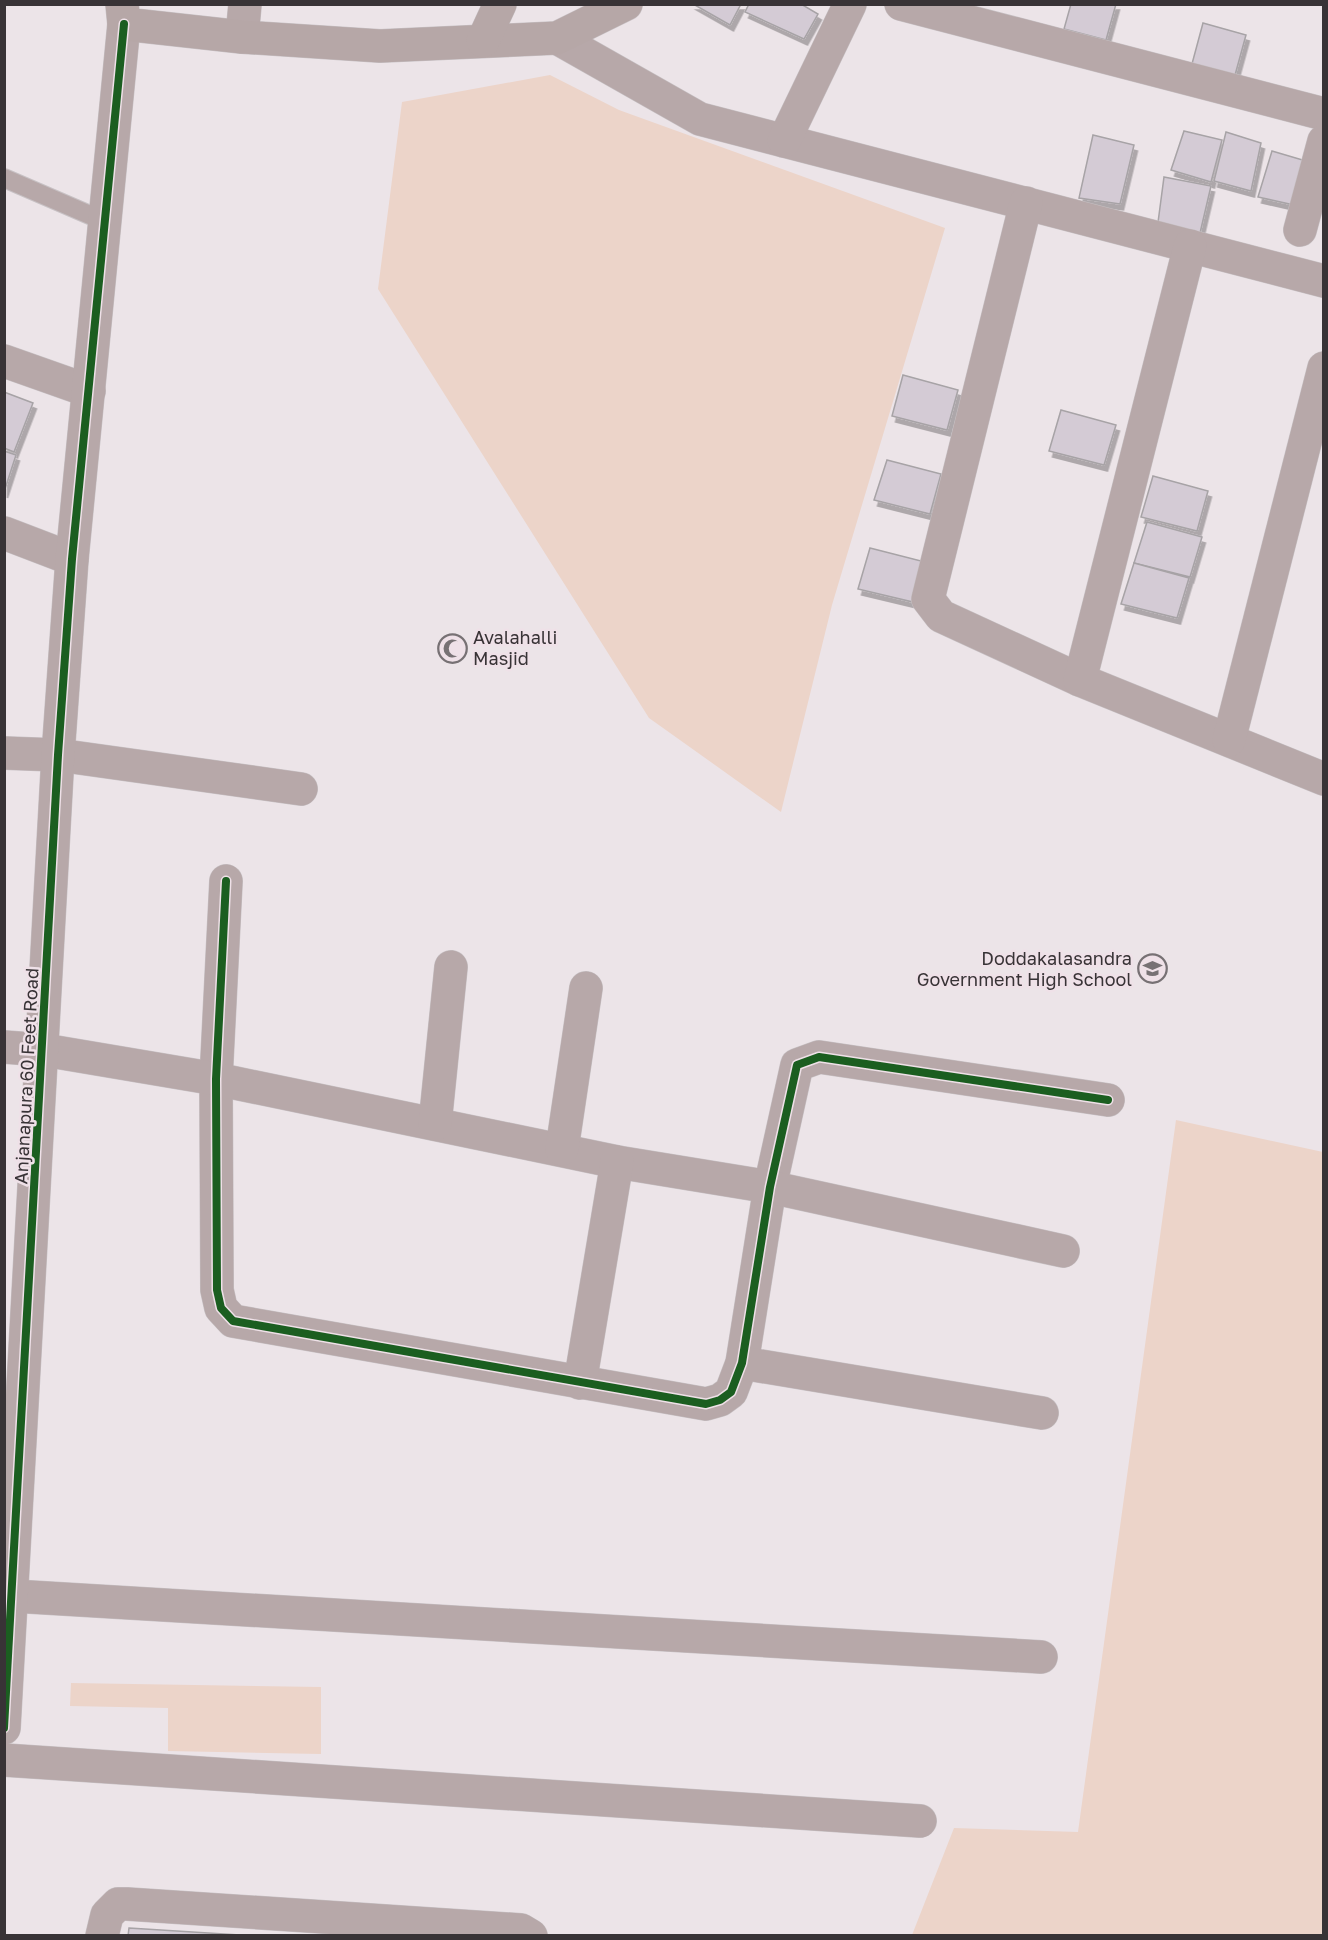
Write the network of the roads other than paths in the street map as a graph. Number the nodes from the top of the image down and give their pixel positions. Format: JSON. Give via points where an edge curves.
{"nodes":[{"id":1,"x":245,"y":4,"type":"edge"},
{"id":2,"x":500,"y":4,"type":"edge"},
{"id":3,"x":626,"y":4,"type":"edge"},
{"id":4,"x":850,"y":4,"type":"edge"},
{"id":5,"x":901,"y":4,"type":"edge"},
{"id":6,"x":123,"y":14,"type":"edge"},
{"id":7,"x":242,"y":38,"type":"junction"},
{"id":8,"x":557,"y":38,"type":"junction"},
{"id":9,"x":483,"y":41,"type":"junction"},
{"id":10,"x":1323,"y":114,"type":"edge"},
{"id":11,"x":784,"y":141,"type":"junction"},
{"id":12,"x":1323,"y":141,"type":"edge"},
{"id":13,"x":4,"y":178,"type":"edge"},
{"id":14,"x":1026,"y":203,"type":"junction"},
{"id":15,"x":106,"y":222,"type":"junction"},
{"id":16,"x":1300,"y":230,"type":"dead end"},
{"id":17,"x":1190,"y":246,"type":"junction"},
{"id":18,"x":1323,"y":280,"type":"edge"},
{"id":19,"x":4,"y":361,"type":"edge"},
{"id":20,"x":1323,"y":368,"type":"edge"},
{"id":21,"x":89,"y":391,"type":"junction"},
{"id":22,"x":4,"y":533,"type":"edge"},
{"id":23,"x":72,"y":559,"type":"junction"},
{"id":24,"x":1080,"y":680,"type":"junction"},
{"id":25,"x":1229,"y":740,"type":"junction"},
{"id":26,"x":4,"y":753,"type":"edge"},
{"id":27,"x":58,"y":755,"type":"junction"},
{"id":28,"x":1323,"y":778,"type":"edge"},
{"id":29,"x":301,"y":789,"type":"dead end"},
{"id":30,"x":226,"y":881,"type":"dead end"},
{"id":31,"x":451,"y":966,"type":"dead end"},
{"id":32,"x":586,"y":988,"type":"dead end"},
{"id":33,"x":4,"y":1047,"type":"edge"},
{"id":34,"x":44,"y":1050,"type":"junction"},
{"id":35,"x":216,"y":1079,"type":"junction"},
{"id":36,"x":1108,"y":1100,"type":"dead end"},
{"id":37,"x":435,"y":1124,"type":"junction"},
{"id":38,"x":562,"y":1149,"type":"junction"},
{"id":39,"x":617,"y":1162,"type":"junction"},
{"id":40,"x":770,"y":1187,"type":"junction"},
{"id":41,"x":1063,"y":1251,"type":"dead end"},
{"id":42,"x":742,"y":1364,"type":"junction"},
{"id":43,"x":580,"y":1383,"type":"junction"},
{"id":44,"x":1042,"y":1413,"type":"dead end"},
{"id":45,"x":13,"y":1596,"type":"junction"},
{"id":46,"x":1041,"y":1657,"type":"dead end"},
{"id":47,"x":4,"y":1728,"type":"edge"},
{"id":48,"x":4,"y":1760,"type":"edge"},
{"id":49,"x":920,"y":1821,"type":"dead end"},
{"id":50,"x":334,"y":1926,"type":"edge"},
{"id":51,"x":102,"y":1935,"type":"edge"},
{"id":52,"x":531,"y":1935,"type":"edge"}],
"edges":[{"from":1,"to":7,"type":"street"},
{"from":2,"to":9,"type":"main road"},
{"from":3,"to":8,"type":"main road"},
{"from":4,"to":11,"type":"street"},
{"from":5,"to":10,"type":"street"},
{"from":6,"to":7,"type":"main road"},
{"from":6,"to":15,"type":"street","name":"Anjanapura 60 Feet Road"},
{"from":7,"to":9,"type":"main road","via":[[380,46]]},
{"from":8,"to":9,"type":"main road"},
{"from":8,"to":11,"type":"street","via":[[700,119]]},
{"from":11,"to":14,"type":"street"},
{"from":12,"to":16,"type":"street"},
{"from":13,"to":15,"type":"lane"},
{"from":14,"to":17,"type":"street"},
{"from":14,"to":24,"type":"street","via":[[928,598],[942,616]]},
{"from":15,"to":21,"type":"street","name":"Anjanapura 60 Feet Road"},
{"from":17,"to":18,"type":"street"},
{"from":17,"to":24,"type":"street"},
{"from":19,"to":21,"type":"street"},
{"from":20,"to":25,"type":"street"},
{"from":21,"to":23,"type":"street","name":"Anjanapura 60 Feet Road"},
{"from":22,"to":23,"type":"street"},
{"from":23,"to":27,"type":"street","name":"Anjanapura 60 Feet Road"},
{"from":24,"to":25,"type":"street"},
{"from":25,"to":28,"type":"street"},
{"from":26,"to":27,"type":"street"},
{"from":27,"to":29,"type":"street"},
{"from":27,"to":34,"type":"street","name":"Anjanapura 60 Feet Road"},
{"from":30,"to":35,"type":"street"},
{"from":31,"to":37,"type":"street"},
{"from":32,"to":38,"type":"street"},
{"from":33,"to":34,"type":"street"},
{"from":34,"to":35,"type":"street"},
{"from":34,"to":45,"type":"street","name":"Anjanapura 60 Feet Road"},
{"from":35,"to":37,"type":"street"},
{"from":35,"to":43,"type":"street","via":[[217,1290],[221,1308],[233,1321]]},
{"from":36,"to":40,"type":"street","via":[[819,1057],[797,1065]]},
{"from":37,"to":38,"type":"street"},
{"from":38,"to":39,"type":"street"},
{"from":39,"to":40,"type":"street"},
{"from":39,"to":43,"type":"street"},
{"from":40,"to":41,"type":"street"},
{"from":40,"to":42,"type":"street"},
{"from":42,"to":43,"type":"street","via":[[731,1392],[706,1404]]},
{"from":42,"to":44,"type":"street"},
{"from":45,"to":46,"type":"street"},
{"from":45,"to":47,"type":"street","name":"Anjanapura 60 Feet Road"},
{"from":48,"to":49,"type":"street"},
{"from":50,"to":51,"type":"street","via":[[118,1904],[107,1915]]},
{"from":50,"to":52,"type":"street","via":[[521,1930]]}]}
